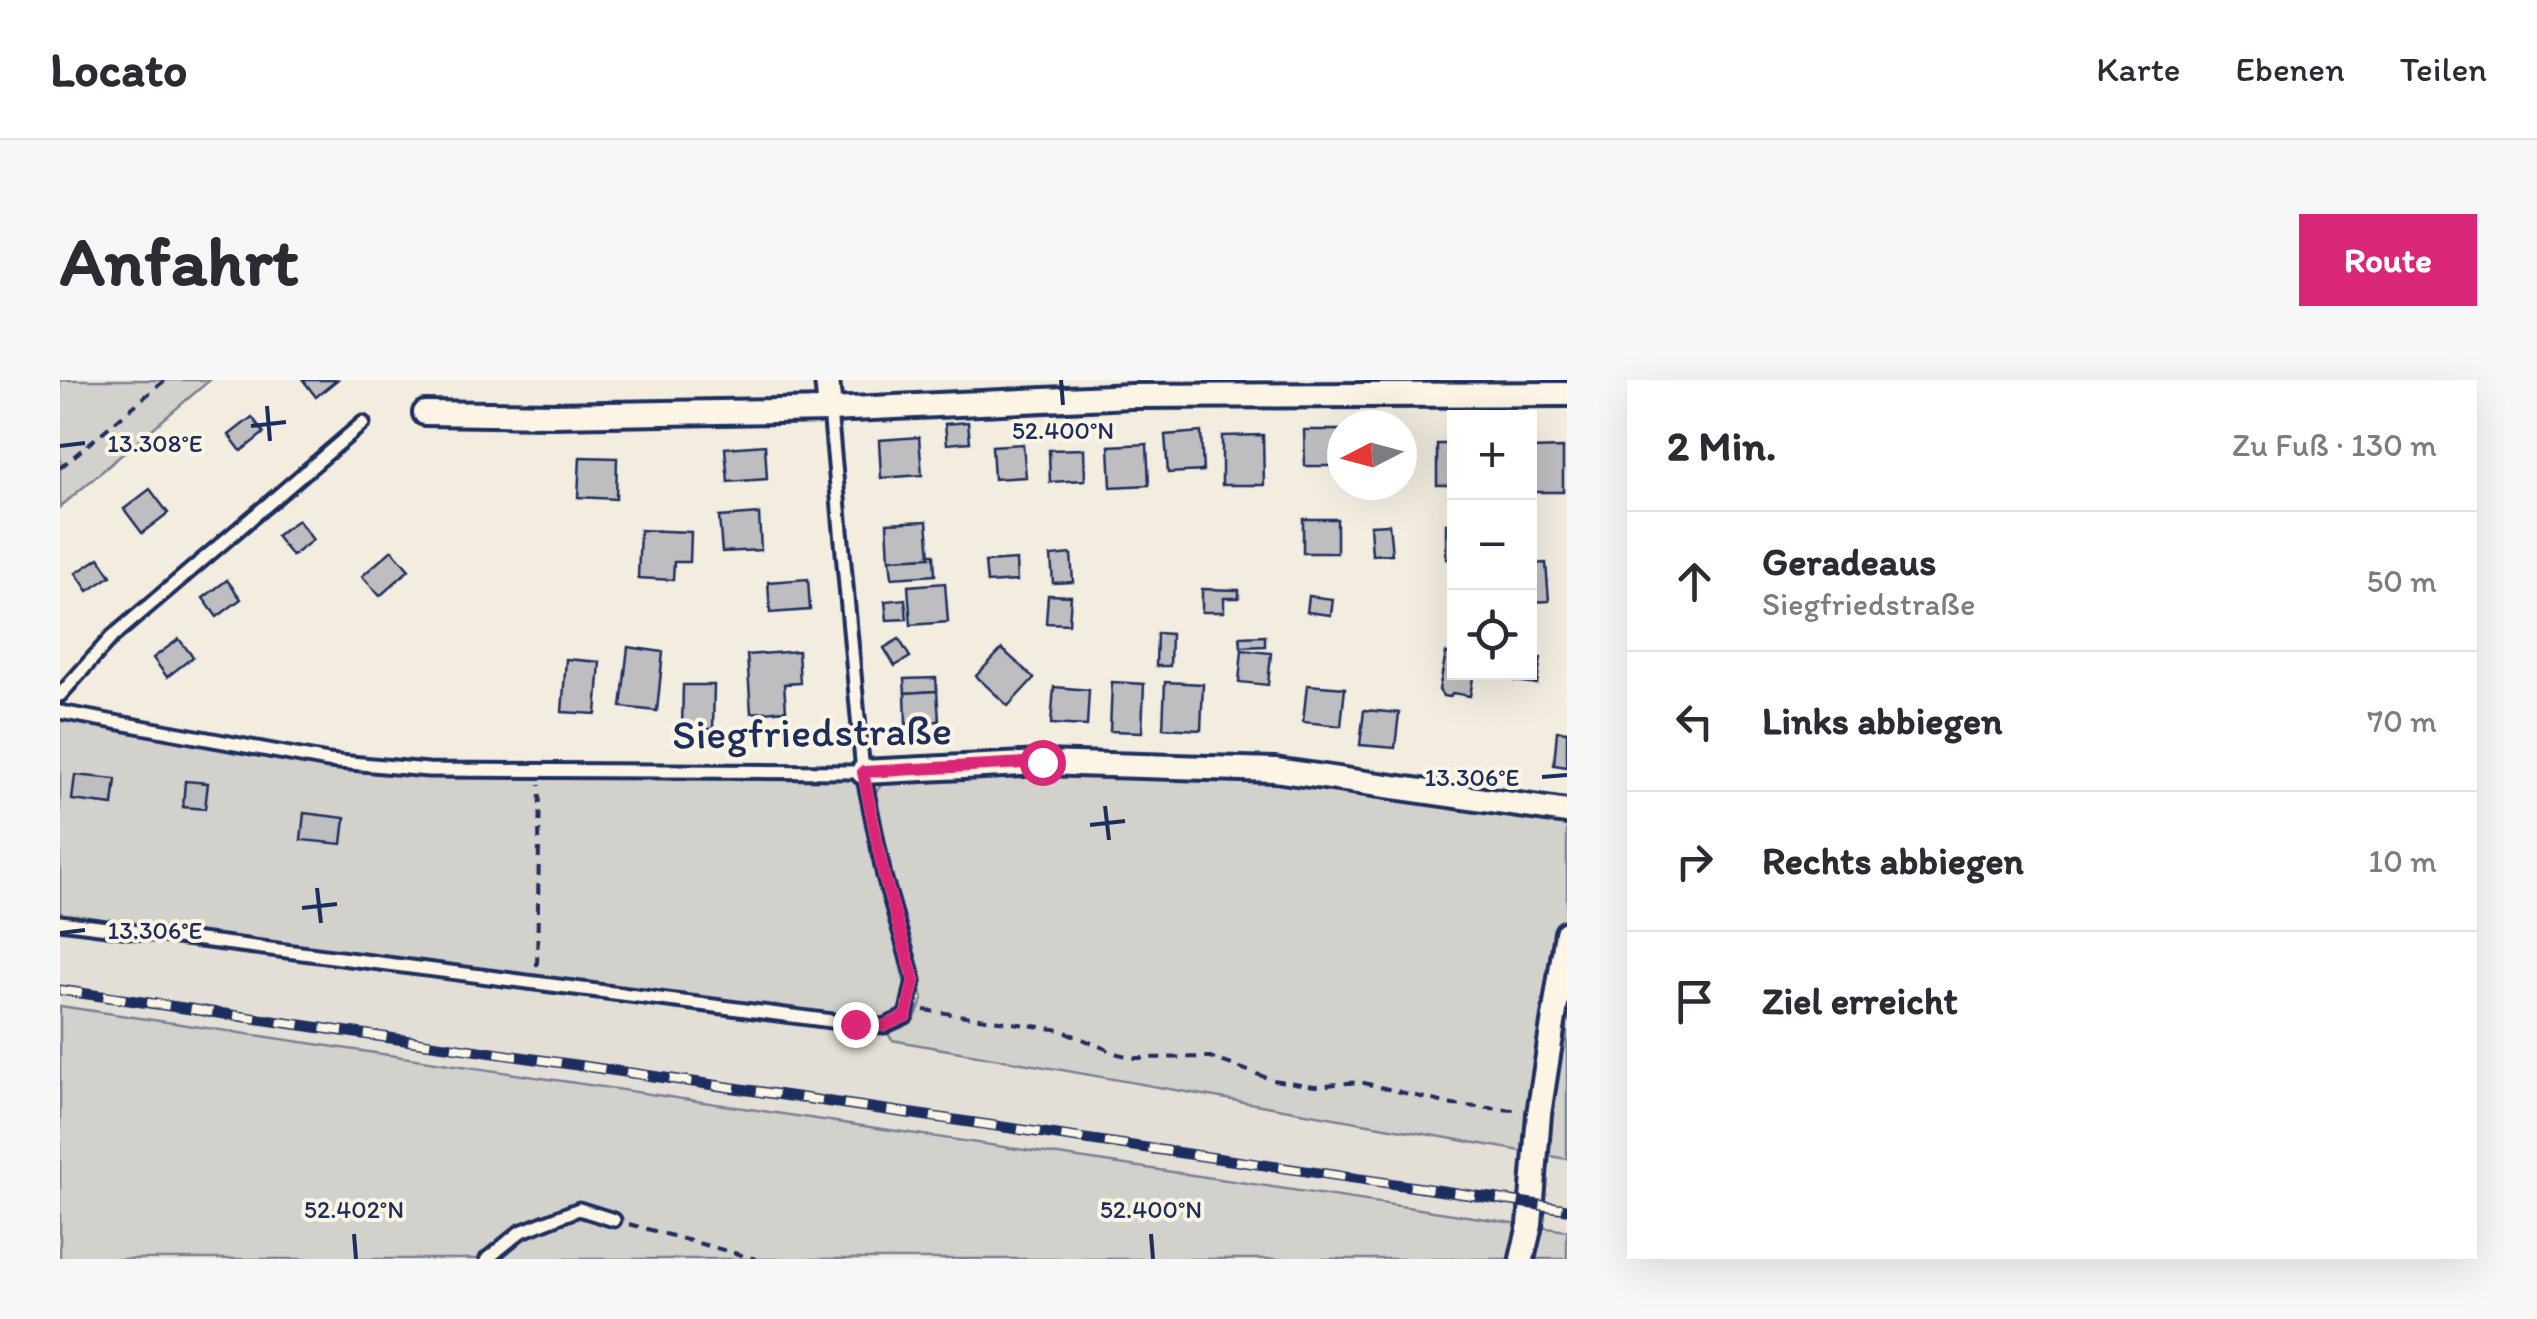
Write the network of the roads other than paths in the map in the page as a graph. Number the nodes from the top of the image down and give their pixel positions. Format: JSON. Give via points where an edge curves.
{"nodes":[{"id":1,"x":827,"y":380,"type":"edge"},
{"id":2,"x":1567,"y":394,"type":"edge"},
{"id":3,"x":830,"y":410,"type":"junction"},
{"id":4,"x":425,"y":413,"type":"dead end"},
{"id":5,"x":363,"y":423,"type":"dead end"},
{"id":6,"x":60,"y":695,"type":"edge"},
{"id":7,"x":60,"y":712,"type":"edge"},
{"id":8,"x":863,"y":772,"type":"junction"},
{"id":9,"x":1567,"y":812,"type":"edge"},
{"id":10,"x":60,"y":922,"type":"edge"},
{"id":11,"x":1567,"y":933,"type":"edge"},
{"id":12,"x":614,"y":1220,"type":"road end"},
{"id":13,"x":487,"y":1259,"type":"edge"},
{"id":14,"x":1522,"y":1259,"type":"edge"}],
"edges":[{"from":1,"to":3,"type":"street"},
{"from":2,"to":3,"type":"street","via":[[1131,396]]},
{"from":3,"to":4,"type":"street"},
{"from":3,"to":8,"type":"lane"},
{"from":5,"to":6,"type":"lane","via":[[111,638]]},
{"from":7,"to":8,"type":"lane","name":"Siegfriedstraße","via":[[328,761],[428,770]]},
{"from":8,"to":9,"type":"street","name":"Siegfriedstraße","via":[[1042,762],[1276,770]]},
{"from":8,"to":10,"type":"lane","via":[[914,980],[906,1016],[884,1026]]},
{"from":11,"to":14,"type":"street"},
{"from":12,"to":13,"type":"lane","via":[[578,1209],[520,1232]]}]}
